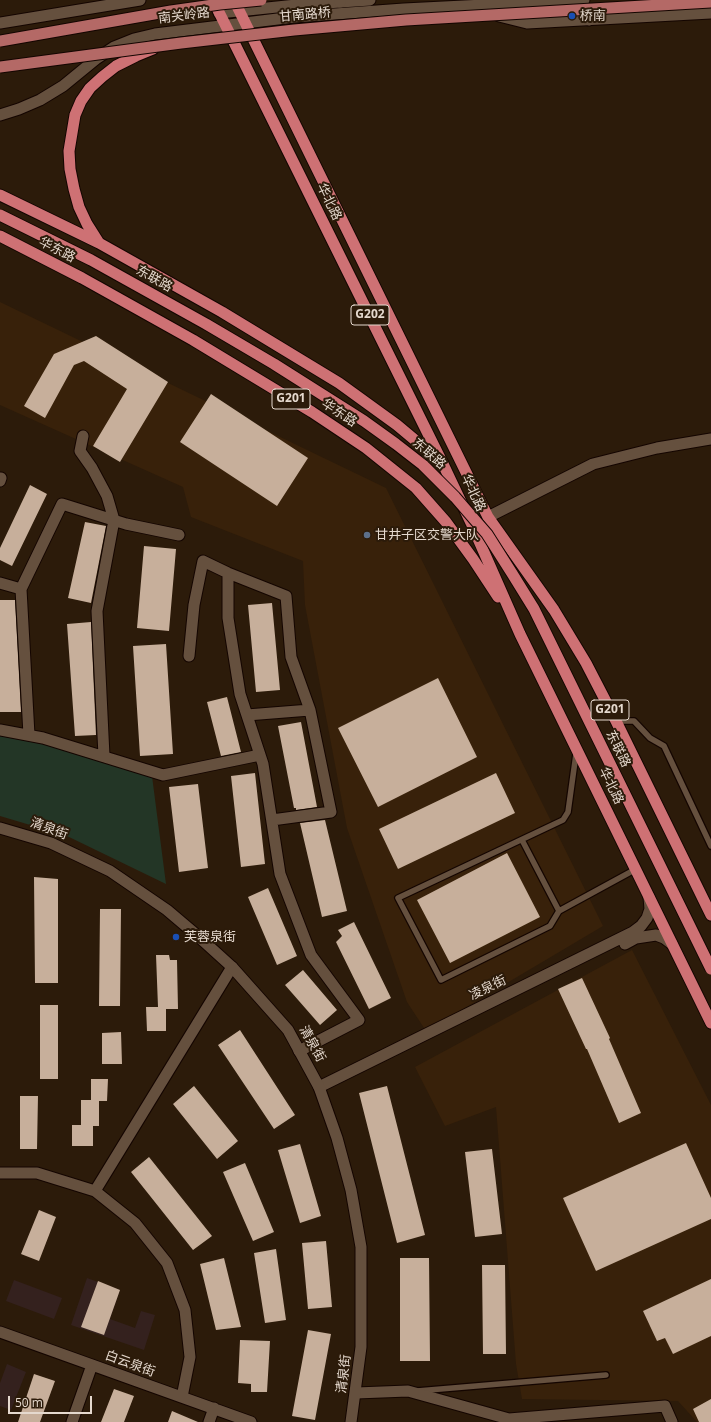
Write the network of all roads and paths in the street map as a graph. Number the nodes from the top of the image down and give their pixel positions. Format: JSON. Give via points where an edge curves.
{"nodes":[{"id":1,"x":140,"y":0,"type":"edge"},
{"id":2,"x":213,"y":0,"type":"edge"},
{"id":3,"x":234,"y":0,"type":"edge"},
{"id":4,"x":261,"y":0,"type":"edge"},
{"id":5,"x":370,"y":0,"type":"edge"},
{"id":6,"x":584,"y":0,"type":"edge"},
{"id":7,"x":340,"y":1,"type":"edge"},
{"id":8,"x":563,"y":1,"type":"edge"},
{"id":9,"x":711,"y":2,"type":"edge"},
{"id":10,"x":466,"y":6,"type":"junction"},
{"id":11,"x":239,"y":11,"type":"junction"},
{"id":12,"x":219,"y":13,"type":"junction"},
{"id":13,"x":711,"y":13,"type":"edge"},
{"id":14,"x":590,"y":20,"type":"junction"},
{"id":15,"x":0,"y":22,"type":"edge"},
{"id":16,"x":245,"y":23,"type":"junction"},
{"id":17,"x":225,"y":25,"type":"junction"},
{"id":18,"x":0,"y":41,"type":"edge"},
{"id":19,"x":181,"y":43,"type":"junction"},
{"id":20,"x":0,"y":67,"type":"edge"},
{"id":21,"x":0,"y":115,"type":"edge"},
{"id":22,"x":0,"y":195,"type":"edge"},
{"id":23,"x":0,"y":215,"type":"edge"},
{"id":24,"x":0,"y":236,"type":"edge"},
{"id":25,"x":99,"y":243,"type":"junction"},
{"id":26,"x":83,"y":436,"type":"dead end"},
{"id":27,"x":711,"y":439,"type":"edge"},
{"id":28,"x":443,"y":464,"type":"junction"},
{"id":29,"x":488,"y":516,"type":"junction"},
{"id":30,"x":114,"y":520,"type":"junction"},
{"id":31,"x":179,"y":535,"type":"dead end"},
{"id":32,"x":228,"y":573,"type":"junction"},
{"id":33,"x":0,"y":583,"type":"edge"},
{"id":34,"x":21,"y":589,"type":"junction"},
{"id":35,"x":520,"y":634,"type":"junction"},
{"id":36,"x":189,"y":656,"type":"dead end"},
{"id":37,"x":310,"y":710,"type":"junction"},
{"id":38,"x":247,"y":715,"type":"junction"},
{"id":39,"x":616,"y":721,"type":"junction"},
{"id":40,"x":0,"y":730,"type":"edge"},
{"id":41,"x":29,"y":735,"type":"junction"},
{"id":42,"x":577,"y":750,"type":"junction"},
{"id":43,"x":260,"y":755,"type":"junction"},
{"id":44,"x":104,"y":756,"type":"junction"},
{"id":45,"x":272,"y":820,"type":"junction"},
{"id":46,"x":0,"y":828,"type":"edge"},
{"id":47,"x":703,"y":830,"type":"junction"},
{"id":48,"x":711,"y":832,"type":"edge"},
{"id":49,"x":522,"y":840,"type":"junction"},
{"id":50,"x":711,"y":846,"type":"edge"},
{"id":51,"x":636,"y":869,"type":"junction"},
{"id":52,"x":649,"y":897,"type":"junction"},
{"id":53,"x":559,"y":911,"type":"junction"},
{"id":54,"x":711,"y":915,"type":"edge"},
{"id":55,"x":672,"y":944,"type":"junction"},
{"id":56,"x":232,"y":968,"type":"junction"},
{"id":57,"x":711,"y":969,"type":"edge"},
{"id":58,"x":711,"y":1023,"type":"edge"},
{"id":59,"x":299,"y":1051,"type":"junction"},
{"id":60,"x":320,"y":1091,"type":"junction"},
{"id":61,"x":0,"y":1173,"type":"edge"},
{"id":62,"x":95,"y":1191,"type":"junction"},
{"id":63,"x":0,"y":1332,"type":"edge"},
{"id":64,"x":92,"y":1365,"type":"junction"},
{"id":65,"x":606,"y":1375,"type":"dead end"},
{"id":66,"x":408,"y":1391,"type":"junction"},
{"id":67,"x":356,"y":1393,"type":"junction"},
{"id":68,"x":182,"y":1397,"type":"junction"},
{"id":69,"x":214,"y":1408,"type":"junction"},
{"id":70,"x":72,"y":1422,"type":"edge"},
{"id":71,"x":209,"y":1422,"type":"edge"},
{"id":72,"x":251,"y":1422,"type":"edge"},
{"id":73,"x":351,"y":1422,"type":"edge"},
{"id":74,"x":672,"y":1422,"type":"edge"}],
"edges":[{"from":1,"to":15,"type":"street"},
{"from":2,"to":12,"type":"highway","name":"华北路","number":"G202"},
{"from":3,"to":11,"type":"highway","name":"华北路","number":"G202"},
{"from":4,"to":18,"type":"main road","bridge":true,"via":[[170,11]]},
{"from":5,"to":7,"type":"street"},
{"from":6,"to":8,"type":"street","name":"南关岭路"},
{"from":7,"to":11,"type":"street"},
{"from":8,"to":10,"type":"street","name":"南关岭路"},
{"from":8,"to":14,"type":"street"},
{"from":9,"to":19,"type":"main road","name":"甘南路桥","bridge":true,"via":[[406,20]]},
{"from":10,"to":14,"type":"street","via":[[527,23]]},
{"from":10,"to":16,"type":"street","name":"南关岭路"},
{"from":11,"to":12,"type":"street"},
{"from":11,"to":16,"type":"highway","name":"华北路","number":"G202"},
{"from":12,"to":17,"type":"highway","name":"华北路","number":"G202"},
{"from":13,"to":14,"type":"street"},
{"from":16,"to":17,"type":"street","name":"南关岭路"},
{"from":16,"to":29,"type":"highway","name":"华北路","number":"G202"},
{"from":17,"to":21,"type":"street","name":"南关岭路","via":[[155,34],[114,47],[63,86],[40,100]]},
{"from":17,"to":28,"type":"highway","name":"华北路","number":"G202"},
{"from":19,"to":20,"type":"main road","name":"甘南路桥","bridge":true},
{"from":19,"to":25,"type":"highway","bridge":true,"via":[[157,48],[116,66],[90,88],[75,115],[69,151],[70,169],[79,208]]},
{"from":22,"to":25,"type":"highway","name":"华东路"},
{"from":23,"to":57,"type":"highway","name":"东联路","bridge":true,"via":[[91,260],[280,367],[396,444],[423,465],[455,497],[487,534],[534,610]]},
{"from":24,"to":35,"type":"highway","name":"华东路","number":"G201","via":[[193,340],[366,448],[416,488],[446,522],[473,559]]},
{"from":25,"to":28,"type":"highway","name":"华东路","via":[[222,312],[338,383],[397,425]]},
{"from":26,"to":30,"type":"street","via":[[80,451],[107,496]]},
{"from":27,"to":29,"type":"street","via":[[657,448],[593,464]]},
{"from":28,"to":35,"type":"highway","name":"华北路","number":"G202"},
{"from":29,"to":39,"type":"highway","name":"华北路","number":"G201","via":[[554,610],[586,663]]},
{"from":30,"to":31,"type":"street"},
{"from":30,"to":34,"type":"street","via":[[62,504]]},
{"from":30,"to":44,"type":"street","via":[[97,611]]},
{"from":32,"to":36,"type":"street","via":[[203,560],[194,605]]},
{"from":32,"to":37,"type":"street","via":[[286,596],[291,657]]},
{"from":32,"to":38,"type":"street","via":[[228,618],[240,694]]},
{"from":33,"to":34,"type":"street"},
{"from":34,"to":41,"type":"street"},
{"from":35,"to":42,"type":"highway","name":"华北路","number":"G201"},
{"from":37,"to":38,"type":"street"},
{"from":37,"to":45,"type":"street","via":[[331,812]]},
{"from":38,"to":43,"type":"street"},
{"from":39,"to":47,"type":"lane","via":[[634,721],[650,738],[664,746]]},
{"from":39,"to":54,"type":"highway","name":"华北路","number":"G201"},
{"from":40,"to":41,"type":"street"},
{"from":41,"to":44,"type":"street"},
{"from":42,"to":49,"type":"lane","via":[[568,812],[563,820]]},
{"from":42,"to":51,"type":"highway","name":"华北路","number":"G201"},
{"from":43,"to":44,"type":"street","via":[[162,775]]},
{"from":43,"to":45,"type":"street"},
{"from":45,"to":59,"type":"street","via":[[280,874],[311,955],[359,1020]]},
{"from":46,"to":56,"type":"street","name":"清泉街","via":[[51,843],[110,871],[167,910]]},
{"from":47,"to":48,"type":"lane"},
{"from":47,"to":50,"type":"lane"},
{"from":49,"to":53,"type":"lane"},
{"from":49,"to":53,"type":"lane","via":[[398,898],[441,980],[550,926]]},
{"from":51,"to":52,"type":"highway","name":"华北路","number":"G201"},
{"from":51,"to":53,"type":"lane"},
{"from":52,"to":55,"type":"highway","name":"华北路","number":"G201"},
{"from":52,"to":60,"type":"street","name":"凌泉街","via":[[650,909],[647,918],[632,932]]},
{"from":55,"to":58,"type":"highway","name":"华北路","number":"G201"},
{"from":55,"to":60,"type":"street","name":"凌泉街","via":[[656,935],[636,938]]},
{"from":56,"to":59,"type":"street","name":"清泉街","via":[[288,1030]]},
{"from":56,"to":62,"type":"street"},
{"from":59,"to":60,"type":"street","name":"清泉街"},
{"from":60,"to":67,"type":"street","name":"清泉街","via":[[352,1190],[361,1247],[361,1346]]},
{"from":61,"to":62,"type":"street","via":[[37,1173]]},
{"from":62,"to":68,"type":"street","via":[[135,1223],[167,1263],[185,1310],[190,1357]]},
{"from":63,"to":64,"type":"street","name":"白云泉街"},
{"from":64,"to":68,"type":"street","name":"白云泉街"},
{"from":64,"to":70,"type":"street"},
{"from":65,"to":66,"type":"lane"},
{"from":66,"to":67,"type":"street"},
{"from":66,"to":74,"type":"street","via":[[508,1419],[665,1406]]},
{"from":67,"to":73,"type":"street","name":"清泉街"},
{"from":68,"to":69,"type":"street","name":"白云泉街"},
{"from":69,"to":71,"type":"street"},
{"from":69,"to":72,"type":"street","name":"白云泉街"}]}
